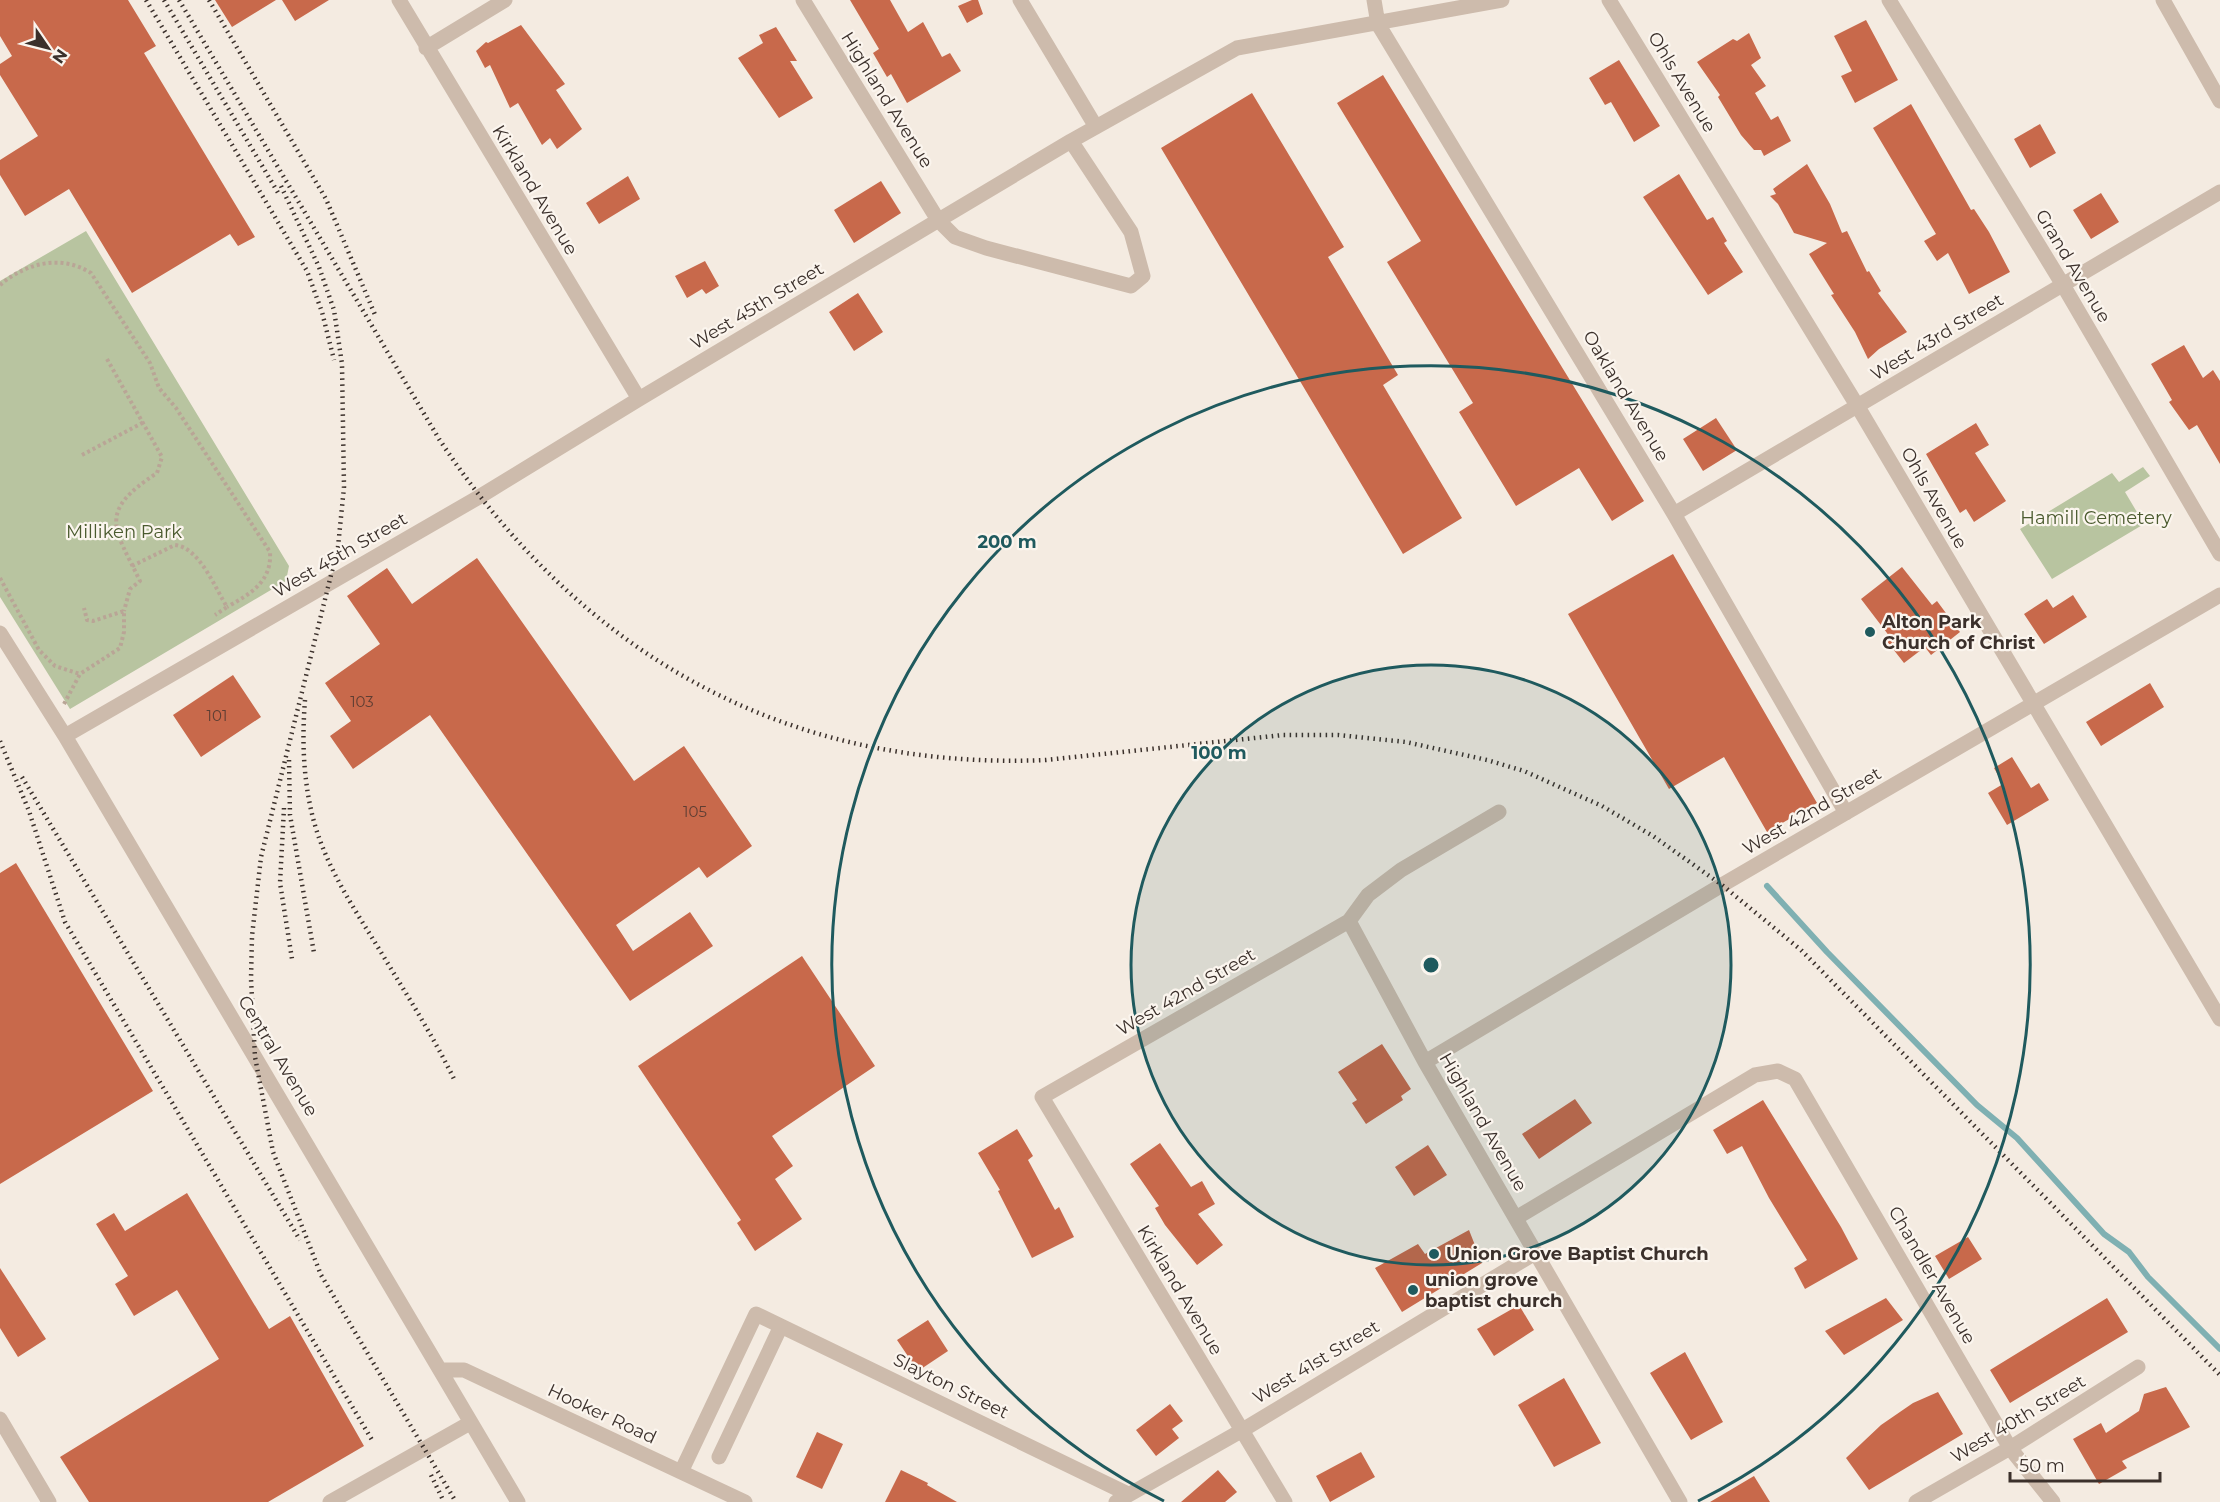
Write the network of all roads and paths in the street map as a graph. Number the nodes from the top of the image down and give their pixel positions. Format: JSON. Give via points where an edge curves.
{"nodes":[{"id":1,"x":399,"y":0,"type":"edge"},
{"id":2,"x":505,"y":0,"type":"edge"},
{"id":3,"x":803,"y":0,"type":"edge"},
{"id":4,"x":1020,"y":0,"type":"edge"},
{"id":5,"x":1374,"y":0,"type":"edge"},
{"id":6,"x":1502,"y":0,"type":"edge"},
{"id":7,"x":1609,"y":0,"type":"edge"},
{"id":8,"x":1889,"y":0,"type":"edge"},
{"id":9,"x":2163,"y":0,"type":"edge"},
{"id":10,"x":1378,"y":24,"type":"junction"},
{"id":11,"x":426,"y":48,"type":"junction"},
{"id":12,"x":2220,"y":101,"type":"edge"},
{"id":13,"x":1096,"y":127,"type":"junction"},
{"id":14,"x":1071,"y":141,"type":"junction"},
{"id":15,"x":2220,"y":192,"type":"edge"},
{"id":16,"x":938,"y":220,"type":"junction"},
{"id":17,"x":0,"y":285,"type":"edge"},
{"id":18,"x":2063,"y":285,"type":"junction"},
{"id":19,"x":106,"y":359,"type":"dead end"},
{"id":20,"x":639,"y":399,"type":"junction"},
{"id":21,"x":1858,"y":407,"type":"junction"},
{"id":22,"x":144,"y":422,"type":"junction"},
{"id":23,"x":82,"y":455,"type":"dead end"},
{"id":24,"x":1674,"y":514,"type":"junction"},
{"id":25,"x":2220,"y":554,"type":"edge"},
{"id":26,"x":132,"y":566,"type":"junction"},
{"id":27,"x":0,"y":578,"type":"edge"},
{"id":28,"x":2220,"y":595,"type":"edge"},
{"id":29,"x":84,"y":608,"type":"dead end"},
{"id":30,"x":227,"y":608,"type":"junction"},
{"id":31,"x":124,"y":611,"type":"junction"},
{"id":32,"x":215,"y":615,"type":"dead end"},
{"id":33,"x":0,"y":633,"type":"edge"},
{"id":34,"x":80,"y":674,"type":"junction"},
{"id":35,"x":2033,"y":706,"type":"junction"},
{"id":36,"x":55,"y":720,"type":"junction"},
{"id":37,"x":65,"y":736,"type":"junction"},
{"id":38,"x":1499,"y":812,"type":"dead end"},
{"id":39,"x":1846,"y":813,"type":"junction"},
{"id":40,"x":1349,"y":921,"type":"junction"},
{"id":41,"x":2220,"y":1019,"type":"edge"},
{"id":42,"x":1425,"y":1062,"type":"junction"},
{"id":43,"x":1042,"y":1096,"type":"joint"},
{"id":44,"x":1516,"y":1218,"type":"junction"},
{"id":45,"x":1535,"y":1253,"type":"junction"},
{"id":46,"x":782,"y":1326,"type":"junction"},
{"id":47,"x":2138,"y":1367,"type":"dead end"},
{"id":48,"x":441,"y":1370,"type":"junction"},
{"id":49,"x":0,"y":1419,"type":"edge"},
{"id":50,"x":470,"y":1422,"type":"junction"},
{"id":51,"x":1241,"y":1431,"type":"junction"},
{"id":52,"x":2010,"y":1448,"type":"junction"},
{"id":53,"x":719,"y":1457,"type":"dead end"},
{"id":54,"x":681,"y":1472,"type":"junction"},
{"id":55,"x":1122,"y":1498,"type":"edge"},
{"id":56,"x":50,"y":1502,"type":"edge"},
{"id":57,"x":330,"y":1502,"type":"edge"},
{"id":58,"x":518,"y":1502,"type":"edge"},
{"id":59,"x":745,"y":1502,"type":"edge"},
{"id":60,"x":1285,"y":1502,"type":"edge"},
{"id":61,"x":1680,"y":1502,"type":"edge"},
{"id":62,"x":1916,"y":1502,"type":"edge"},
{"id":63,"x":2053,"y":1502,"type":"edge"}],
"edges":[{"from":1,"to":11,"type":"street","name":"Kirkland Avenue"},
{"from":2,"to":11,"type":"street"},
{"from":3,"to":16,"type":"street","name":"Highland Avenue"},
{"from":4,"to":13,"type":"street"},
{"from":5,"to":10,"type":"street","name":"Oakland Avenue"},
{"from":6,"to":10,"type":"street","name":"West 45th Street"},
{"from":7,"to":21,"type":"street","name":"Ohls Avenue"},
{"from":8,"to":18,"type":"street","name":"Grand Avenue"},
{"from":9,"to":12,"type":"street"},
{"from":10,"to":13,"type":"street","name":"West 45th Street","via":[[1237,48]]},
{"from":10,"to":24,"type":"street","name":"Oakland Avenue"},
{"from":11,"to":20,"type":"street","name":"Kirkland Avenue"},
{"from":13,"to":14,"type":"street","name":"West 45th Street"},
{"from":14,"to":16,"type":"street","name":"West 45th Street"},
{"from":14,"to":16,"type":"street","name":"Highland Avenue","via":[[1131,232],[1143,276],[1131,286],[986,248],[956,237]]},
{"from":15,"to":18,"type":"street","name":"West 43rd Street"},
{"from":16,"to":20,"type":"street","name":"West 45th Street"},
{"from":17,"to":30,"type":"path","via":[[39,264],[62,261],[91,273],[150,363],[159,388],[270,552],[270,564],[255,591]]},
{"from":18,"to":21,"type":"street","name":"West 43rd Street"},
{"from":18,"to":25,"type":"street","name":"Grand Avenue"},
{"from":19,"to":22,"type":"path"},
{"from":20,"to":37,"type":"street","name":"West 45th Street","via":[[479,497]]},
{"from":21,"to":24,"type":"street","name":"West 43rd Street"},
{"from":21,"to":35,"type":"street","name":"Ohls Avenue"},
{"from":22,"to":23,"type":"path"},
{"from":22,"to":26,"type":"path","via":[[159,448],[162,465],[119,508],[115,530]]},
{"from":24,"to":39,"type":"street","name":"Oakland Avenue"},
{"from":26,"to":30,"type":"path","via":[[175,545],[183,546],[195,555]]},
{"from":26,"to":31,"type":"path","via":[[140,581],[130,589]]},
{"from":27,"to":34,"type":"path","via":[[39,650],[55,666]]},
{"from":28,"to":35,"type":"street","name":"West 42nd Street"},
{"from":29,"to":31,"type":"path","via":[[87,620],[93,621]]},
{"from":30,"to":32,"type":"path"},
{"from":31,"to":34,"type":"path","via":[[120,648]]},
{"from":33,"to":36,"type":"street","name":"Central Avenue"},
{"from":34,"to":36,"type":"path"},
{"from":35,"to":39,"type":"street","name":"West 42nd Street"},
{"from":35,"to":41,"type":"street","name":"Ohls Avenue"},
{"from":36,"to":37,"type":"street","name":"Central Avenue"},
{"from":37,"to":48,"type":"street","name":"Central Avenue"},
{"from":38,"to":40,"type":"street","via":[[1401,870],[1368,895]]},
{"from":39,"to":42,"type":"street","name":"West 42nd Street"},
{"from":40,"to":42,"type":"street","name":"Highland Avenue"},
{"from":40,"to":43,"type":"street","name":"West 42nd Street"},
{"from":42,"to":44,"type":"street","name":"Highland Avenue"},
{"from":43,"to":51,"type":"street","name":"Kirkland Avenue"},
{"from":44,"to":45,"type":"street","name":"Highland Avenue"},
{"from":44,"to":52,"type":"street","name":"Chandler Avenue","via":[[1755,1075],[1778,1071],[1795,1079]]},
{"from":45,"to":51,"type":"street","name":"West 41st Street"},
{"from":45,"to":61,"type":"street","name":"Highland Avenue"},
{"from":46,"to":53,"type":"street"},
{"from":46,"to":54,"type":"street","name":"Slayton Street","via":[[756,1314]]},
{"from":46,"to":55,"type":"street","name":"Slayton Street"},
{"from":47,"to":52,"type":"street","name":"West 40th Street"},
{"from":48,"to":50,"type":"street","name":"Central Avenue"},
{"from":48,"to":54,"type":"street","name":"Hooker Road","via":[[464,1370]]},
{"from":49,"to":56,"type":"street"},
{"from":50,"to":57,"type":"street"},
{"from":50,"to":58,"type":"street","name":"Central Avenue"},
{"from":51,"to":55,"type":"street","name":"West 41st Street"},
{"from":51,"to":60,"type":"street","name":"Kirkland Avenue"},
{"from":52,"to":62,"type":"street","name":"West 40th Street"},
{"from":52,"to":63,"type":"street","name":"Chandler Avenue"},
{"from":54,"to":59,"type":"street","name":"Hooker Road"}]}
